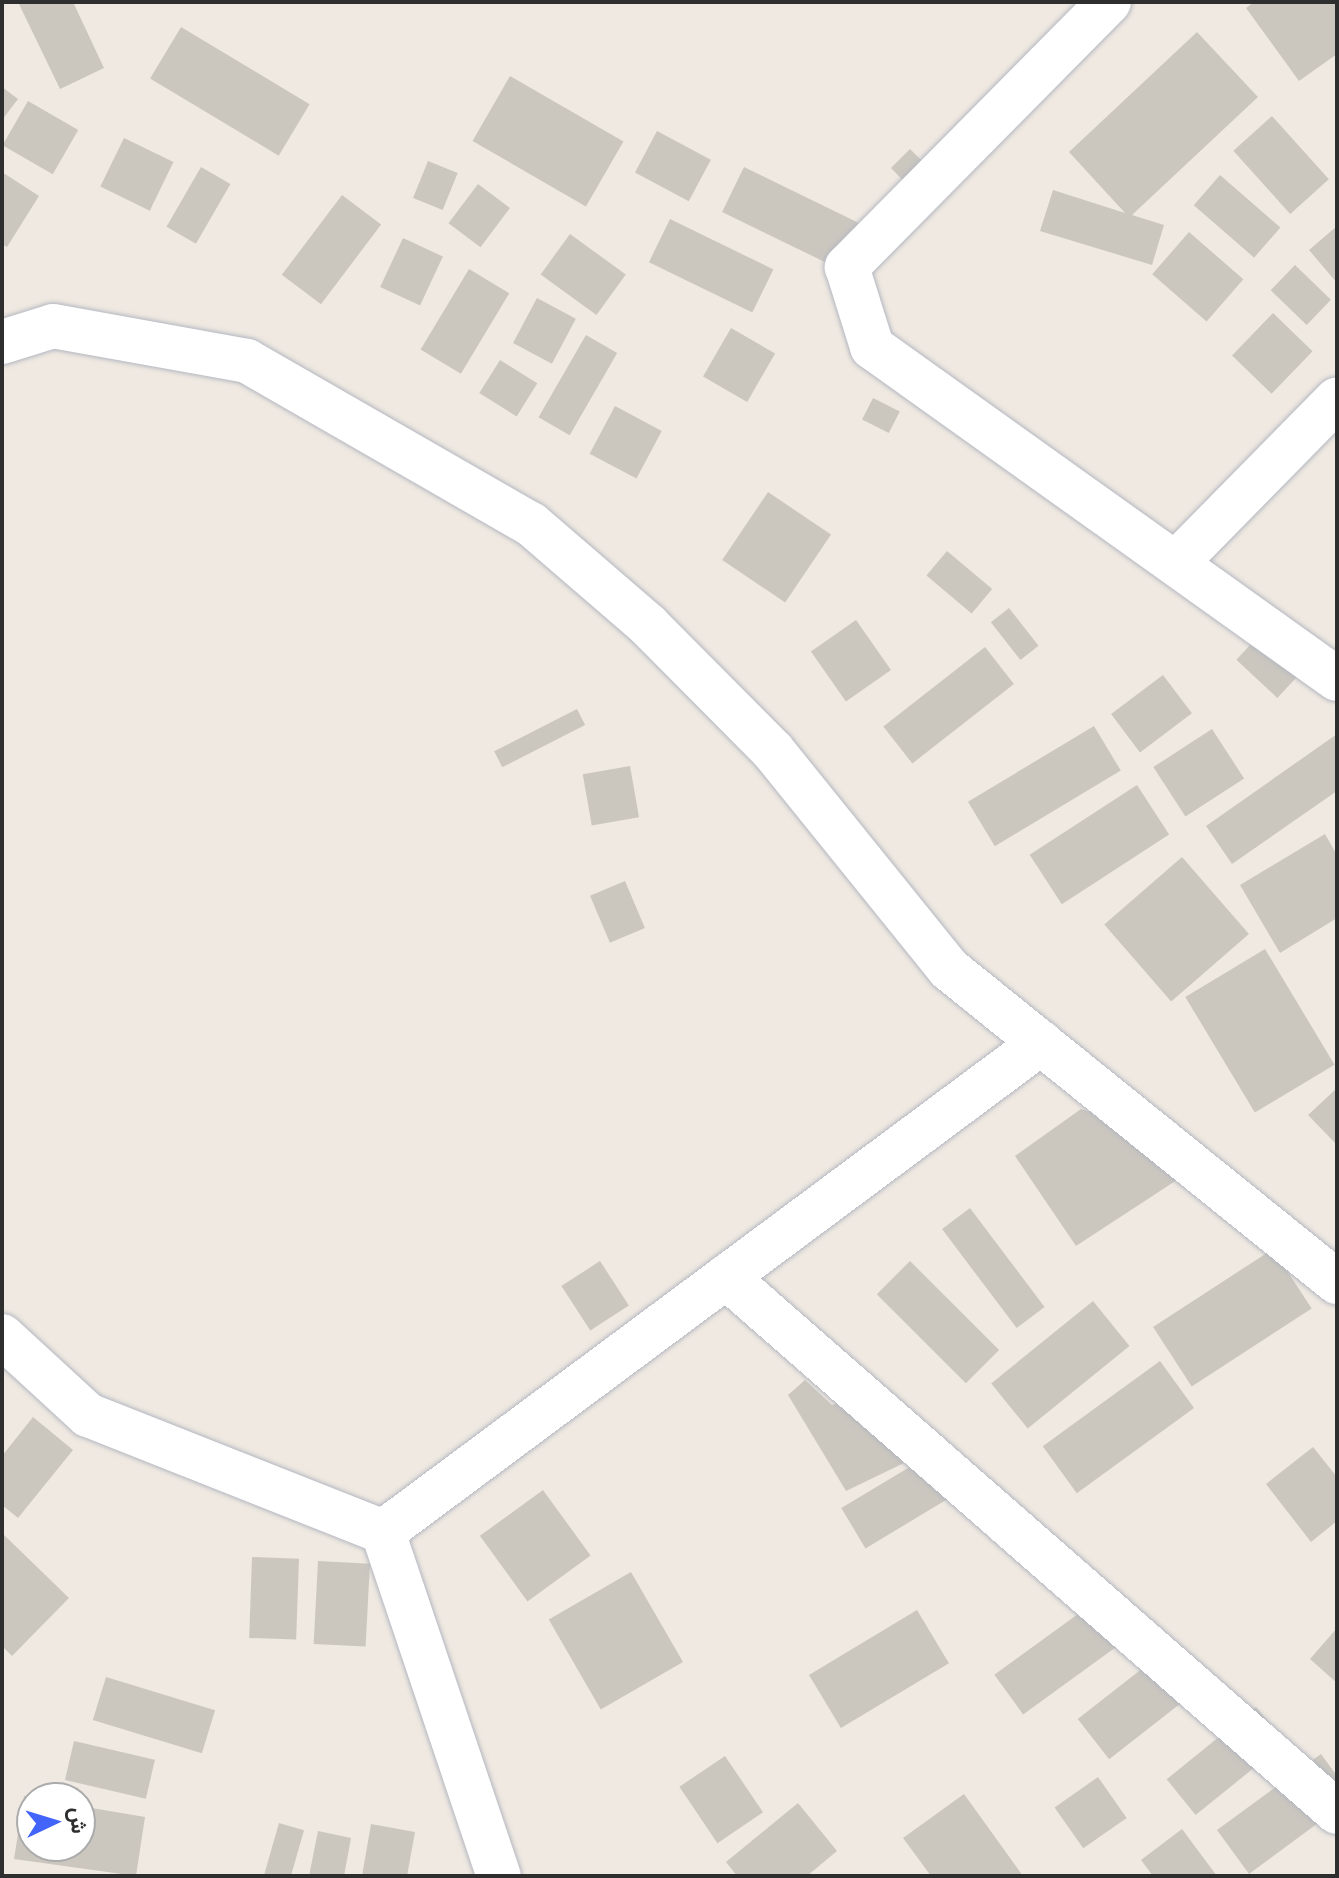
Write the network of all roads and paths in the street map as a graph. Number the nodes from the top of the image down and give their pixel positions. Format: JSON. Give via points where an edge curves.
{"nodes":[{"id":1,"x":1109,"y":2,"type":"edge"},
{"id":2,"x":2,"y":342,"type":"edge"},
{"id":3,"x":1337,"y":399,"type":"edge"},
{"id":4,"x":1177,"y":562,"type":"junction"},
{"id":5,"x":1337,"y":679,"type":"edge"},
{"id":6,"x":1041,"y":1043,"type":"junction"},
{"id":7,"x":726,"y":1277,"type":"junction"},
{"id":8,"x":1337,"y":1282,"type":"edge"},
{"id":9,"x":2,"y":1336,"type":"edge"},
{"id":10,"x":383,"y":1532,"type":"junction"},
{"id":11,"x":1337,"y":1812,"type":"edge"},
{"id":12,"x":499,"y":1876,"type":"edge"}],
"edges":[{"from":1,"to":4,"type":"street","via":[[847,267],[872,347]]},
{"from":2,"to":6,"type":"street","via":[[53,326],[247,361],[531,524],[648,625],[773,751],[949,969]]},
{"from":3,"to":4,"type":"street"},
{"from":4,"to":5,"type":"street"},
{"from":6,"to":7,"type":"street"},
{"from":6,"to":8,"type":"street"},
{"from":7,"to":10,"type":"street"},
{"from":7,"to":11,"type":"street"},
{"from":9,"to":10,"type":"street","via":[[88,1415]]},
{"from":10,"to":12,"type":"street"}]}
